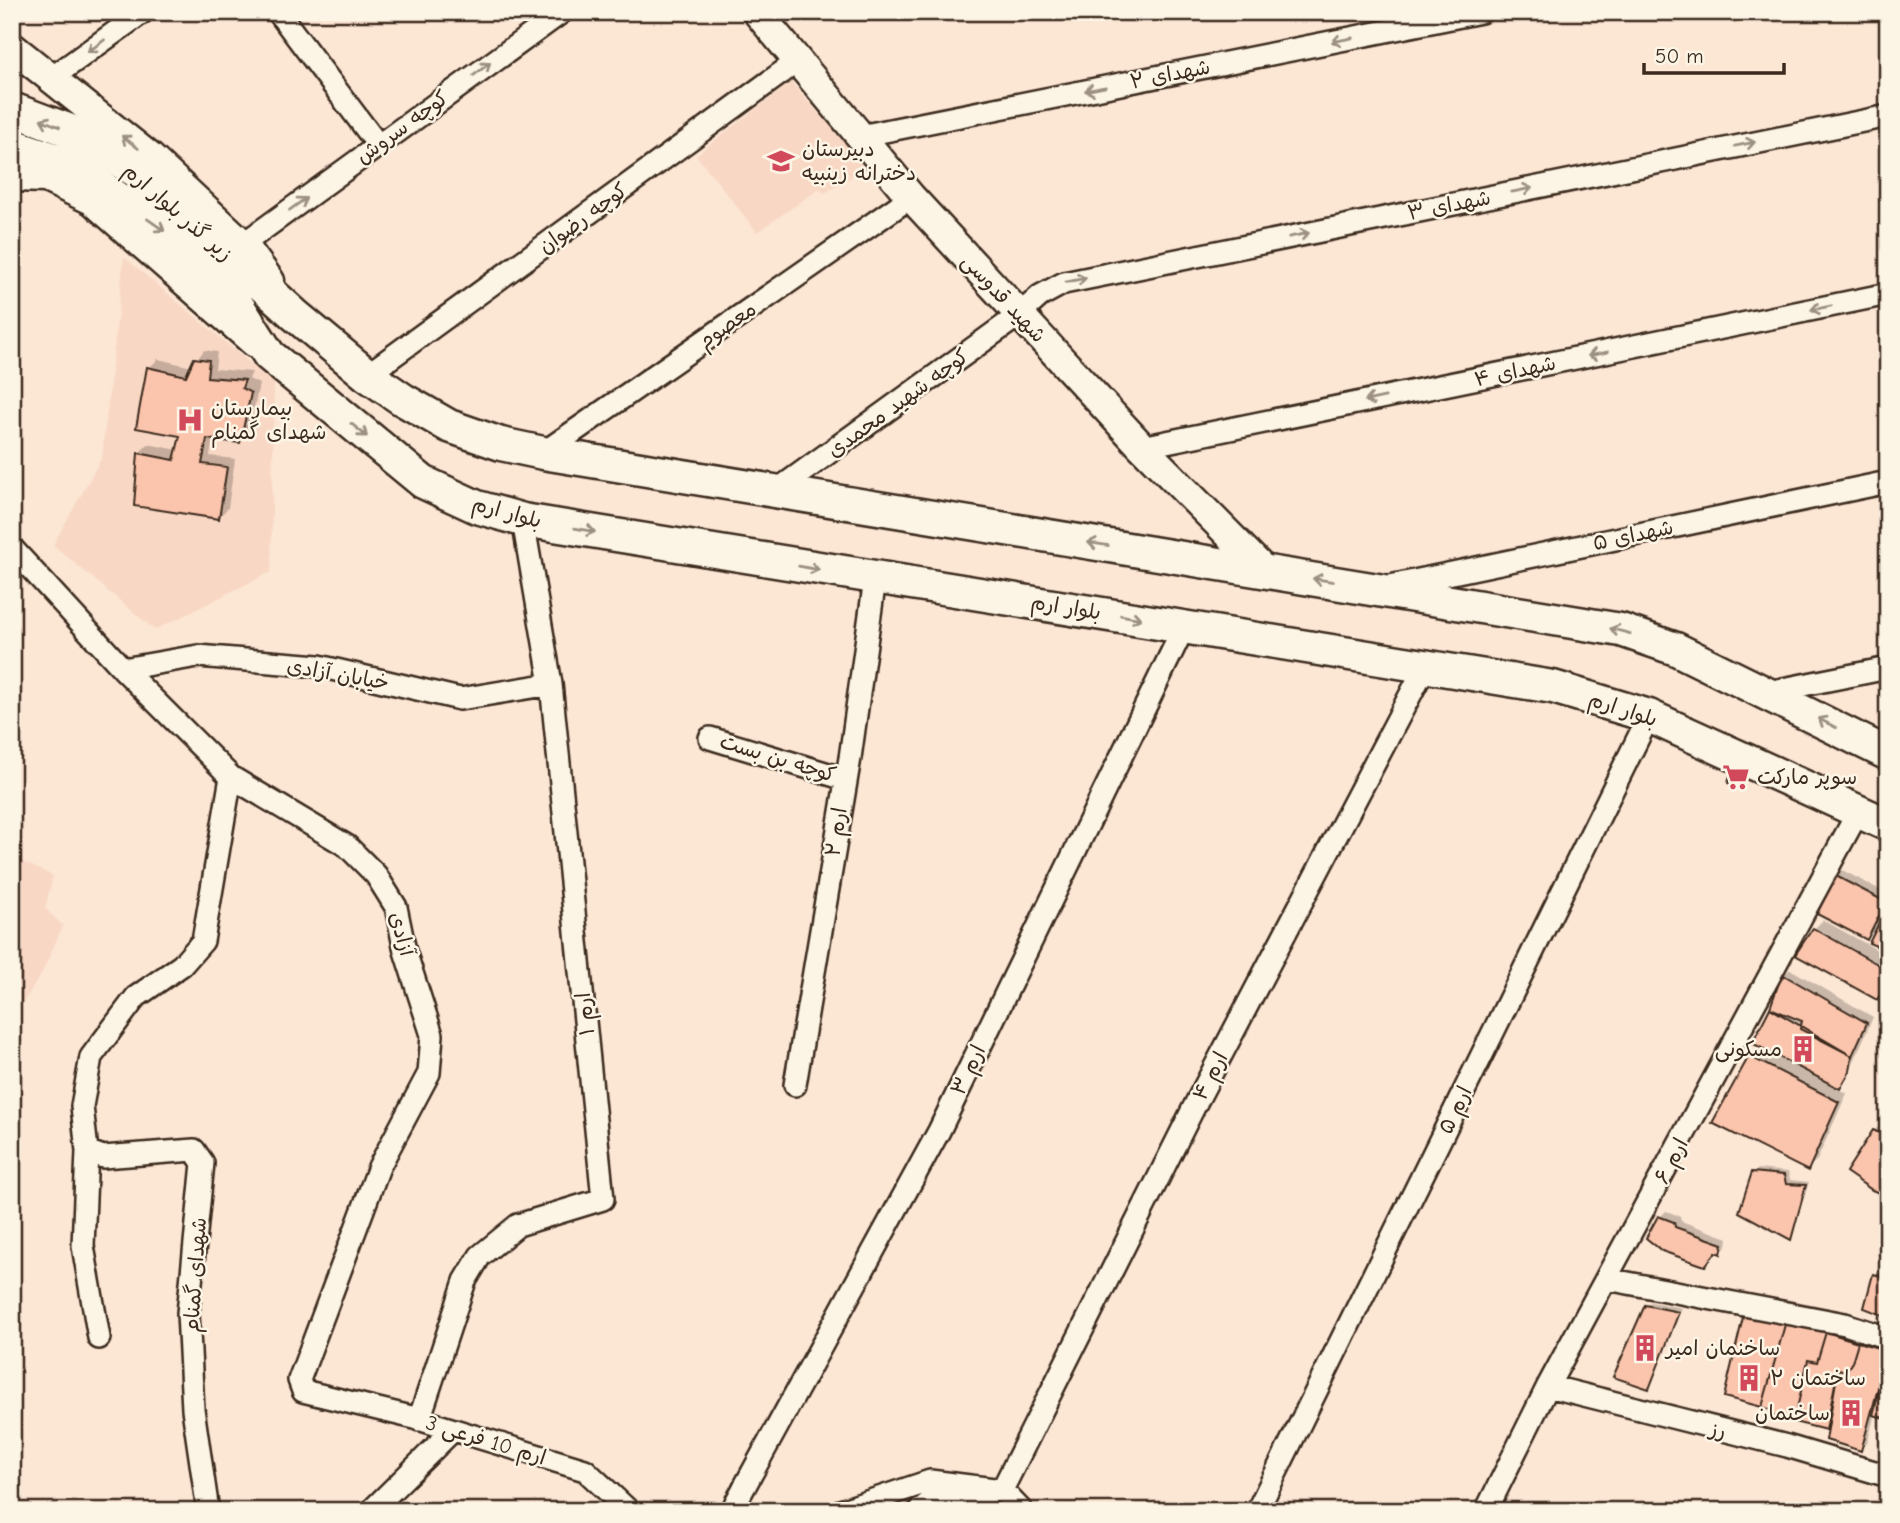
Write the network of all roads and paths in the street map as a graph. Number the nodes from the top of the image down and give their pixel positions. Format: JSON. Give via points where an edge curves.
{"nodes":[{"id":1,"x":143,"y":12,"type":"edge"},
{"id":2,"x":278,"y":12,"type":"edge"},
{"id":3,"x":562,"y":12,"type":"edge"},
{"id":4,"x":757,"y":12,"type":"edge"},
{"id":5,"x":1481,"y":12,"type":"edge"},
{"id":6,"x":13,"y":46,"type":"edge"},
{"id":7,"x":799,"y":60,"type":"junction"},
{"id":8,"x":50,"y":79,"type":"junction"},
{"id":9,"x":12,"y":108,"type":"edge"},
{"id":10,"x":1888,"y":116,"type":"edge"},
{"id":11,"x":860,"y":135,"type":"junction"},
{"id":12,"x":12,"y":145,"type":"edge"},
{"id":13,"x":378,"y":145,"type":"junction"},
{"id":14,"x":12,"y":177,"type":"edge"},
{"id":15,"x":911,"y":197,"type":"junction"},
{"id":16,"x":243,"y":244,"type":"junction"},
{"id":17,"x":1888,"y":294,"type":"edge"},
{"id":18,"x":295,"y":315,"type":"junction"},
{"id":19,"x":1019,"y":315,"type":"junction"},
{"id":20,"x":269,"y":355,"type":"junction"},
{"id":21,"x":367,"y":375,"type":"junction"},
{"id":22,"x":1142,"y":447,"type":"junction"},
{"id":23,"x":542,"y":453,"type":"junction"},
{"id":24,"x":1888,"y":482,"type":"edge"},
{"id":25,"x":776,"y":491,"type":"junction"},
{"id":26,"x":523,"y":520,"type":"junction"},
{"id":27,"x":12,"y":548,"type":"edge"},
{"id":28,"x":1265,"y":571,"type":"junction"},
{"id":29,"x":875,"y":579,"type":"junction"},
{"id":30,"x":1378,"y":589,"type":"junction"},
{"id":31,"x":1184,"y":627,"type":"junction"},
{"id":32,"x":1426,"y":665,"type":"junction"},
{"id":33,"x":123,"y":668,"type":"junction"},
{"id":34,"x":1888,"y":668,"type":"edge"},
{"id":35,"x":551,"y":684,"type":"junction"},
{"id":36,"x":1768,"y":692,"type":"junction"},
{"id":37,"x":1649,"y":716,"type":"junction"},
{"id":38,"x":710,"y":738,"type":"dead end"},
{"id":39,"x":1888,"y":754,"type":"edge"},
{"id":40,"x":231,"y":777,"type":"junction"},
{"id":41,"x":845,"y":779,"type":"junction"},
{"id":42,"x":1858,"y":812,"type":"junction"},
{"id":43,"x":1888,"y":825,"type":"edge"},
{"id":44,"x":795,"y":1085,"type":"dead end"},
{"id":45,"x":87,"y":1151,"type":"junction"},
{"id":46,"x":1607,"y":1279,"type":"junction"},
{"id":47,"x":99,"y":1338,"type":"dead end"},
{"id":48,"x":1888,"y":1338,"type":"edge"},
{"id":49,"x":1548,"y":1386,"type":"junction"},
{"id":50,"x":328,"y":1400,"type":"joint"},
{"id":51,"x":419,"y":1420,"type":"junction"},
{"id":52,"x":453,"y":1430,"type":"junction"},
{"id":53,"x":1888,"y":1476,"type":"edge"},
{"id":54,"x":1002,"y":1490,"type":"junction"},
{"id":55,"x":735,"y":1504,"type":"dead end"},
{"id":56,"x":1260,"y":1505,"type":"dead end"},
{"id":57,"x":208,"y":1511,"type":"edge"},
{"id":58,"x":371,"y":1511,"type":"edge"},
{"id":59,"x":629,"y":1511,"type":"edge"},
{"id":60,"x":840,"y":1511,"type":"edge"},
{"id":61,"x":919,"y":1511,"type":"edge"},
{"id":62,"x":1022,"y":1511,"type":"edge"},
{"id":63,"x":1486,"y":1511,"type":"edge"}],
"edges":[{"from":1,"to":8,"type":"street","one_way":true},
{"from":2,"to":13,"type":"street"},
{"from":13,"to":3,"type":"street","name":"کوچه سروش","one_way":true},
{"from":4,"to":7,"type":"street","name":"شهید قدوسی"},
{"from":5,"to":11,"type":"street","name":"شهدای ۲","one_way":true},
{"from":6,"to":8,"type":"street"},
{"from":7,"to":11,"type":"street","name":"شهید قدوسی"},
{"from":7,"to":21,"type":"street","name":"کوچه رضوان"},
{"from":16,"to":8,"type":"street","one_way":true,"via":[[151,158]]},
{"from":18,"to":9,"type":"main road","name":"زیر گذر بلوار ارم","one_way":true,"via":[[138,172],[74,132]]},
{"from":19,"to":10,"type":"street","name":"شهدای ۳","one_way":true,"via":[[1064,283]]},
{"from":11,"to":15,"type":"street","name":"شهید قدوسی"},
{"from":12,"to":20,"type":"main road","name":"زیر گذر بلوار ارم","one_way":true,"via":[[68,164],[166,232],[229,292]]},
{"from":16,"to":13,"type":"street","name":"کوچه سروش","one_way":true},
{"from":14,"to":20,"type":"street","via":[[46,178],[92,200]]},
{"from":15,"to":19,"type":"street","name":"شهید قدوسی"},
{"from":15,"to":23,"type":"street","name":"معصوم"},
{"from":16,"to":18,"type":"street"},
{"from":17,"to":22,"type":"street","name":"شهدای ۴","one_way":true},
{"from":18,"to":21,"type":"main road"},
{"from":19,"to":22,"type":"street","name":"شهید قدوسی"},
{"from":19,"to":25,"type":"street","name":"کوچه شهید محمدی"},
{"from":20,"to":26,"type":"main road","name":"بلوار ارم","one_way":true,"via":[[423,481],[477,507]]},
{"from":21,"to":23,"type":"main road","via":[[449,426]]},
{"from":22,"to":28,"type":"street","name":"شهید قدوسی"},
{"from":23,"to":25,"type":"main road"},
{"from":24,"to":30,"type":"street","name":"شهدای ۵"},
{"from":28,"to":25,"type":"main road","one_way":true},
{"from":26,"to":29,"type":"main road","name":"بلوار ارم","one_way":true},
{"from":26,"to":35,"type":"street","name":"ارم ۱"},
{"from":27,"to":33,"type":"street","name":"آزادی"},
{"from":30,"to":28,"type":"main road","one_way":true},
{"from":29,"to":31,"type":"main road","name":"بلوار ارم","one_way":true},
{"from":29,"to":41,"type":"street","name":"ارم ۲"},
{"from":36,"to":30,"type":"main road","one_way":true,"via":[[1676,649],[1620,630]]},
{"from":31,"to":32,"type":"main road","name":"بلوار ارم"},
{"from":31,"to":55,"type":"street","name":"ارم ۳","via":[[939,1131]]},
{"from":32,"to":37,"type":"main road","name":"بلوار ارم","via":[[1553,687]]},
{"from":32,"to":54,"type":"street","name":"ارم ۴","via":[[1196,1103]]},
{"from":33,"to":35,"type":"street","name":"خیابان آزادی","via":[[198,656],[319,666],[460,699]]},
{"from":33,"to":40,"type":"street","name":"آزادی"},
{"from":34,"to":36,"type":"street"},
{"from":35,"to":51,"type":"street","name":"ارم ۱","via":[[603,1199],[518,1226],[480,1256],[461,1292]]},
{"from":39,"to":36,"type":"main road","one_way":true},
{"from":37,"to":42,"type":"main road","name":"بلوار ارم"},
{"from":37,"to":56,"type":"street","name":"ارم ۵"},
{"from":38,"to":41,"type":"street","name":"کوچه بن بست"},
{"from":40,"to":45,"type":"street","via":[[203,941],[182,965],[136,997],[91,1057],[82,1106]]},
{"from":40,"to":50,"type":"street","name":"آزادی","via":[[347,846],[376,875],[396,907],[432,1035],[429,1073],[379,1167],[299,1380],[303,1391]]},
{"from":41,"to":44,"type":"street","name":"ارم ۲"},
{"from":42,"to":43,"type":"main road","name":"بلوار ارم"},
{"from":42,"to":46,"type":"street","name":"ارم ۶"},
{"from":45,"to":47,"type":"street","via":[[83,1246]]},
{"from":45,"to":57,"type":"street","name":"شهدای گمنام","via":[[103,1157],[194,1150],[203,1163],[188,1313],[192,1409]]},
{"from":46,"to":48,"type":"street","via":[[1844,1324]]},
{"from":46,"to":49,"type":"street","name":"ارم ۶"},
{"from":49,"to":53,"type":"street","name":"رز"},
{"from":49,"to":63,"type":"street","name":"ارم ۶"},
{"from":50,"to":51,"type":"street","name":"ارم 10 فرعی 3"},
{"from":51,"to":52,"type":"street","name":"ارم 10 فرعی 3"},
{"from":52,"to":58,"type":"street"},
{"from":52,"to":59,"type":"street","name":"ارم 10 فرعی 3","via":[[584,1470]]},
{"from":54,"to":60,"type":"street","via":[[930,1481]]},
{"from":54,"to":61,"type":"street","via":[[932,1500]]},
{"from":54,"to":62,"type":"street"}]}
